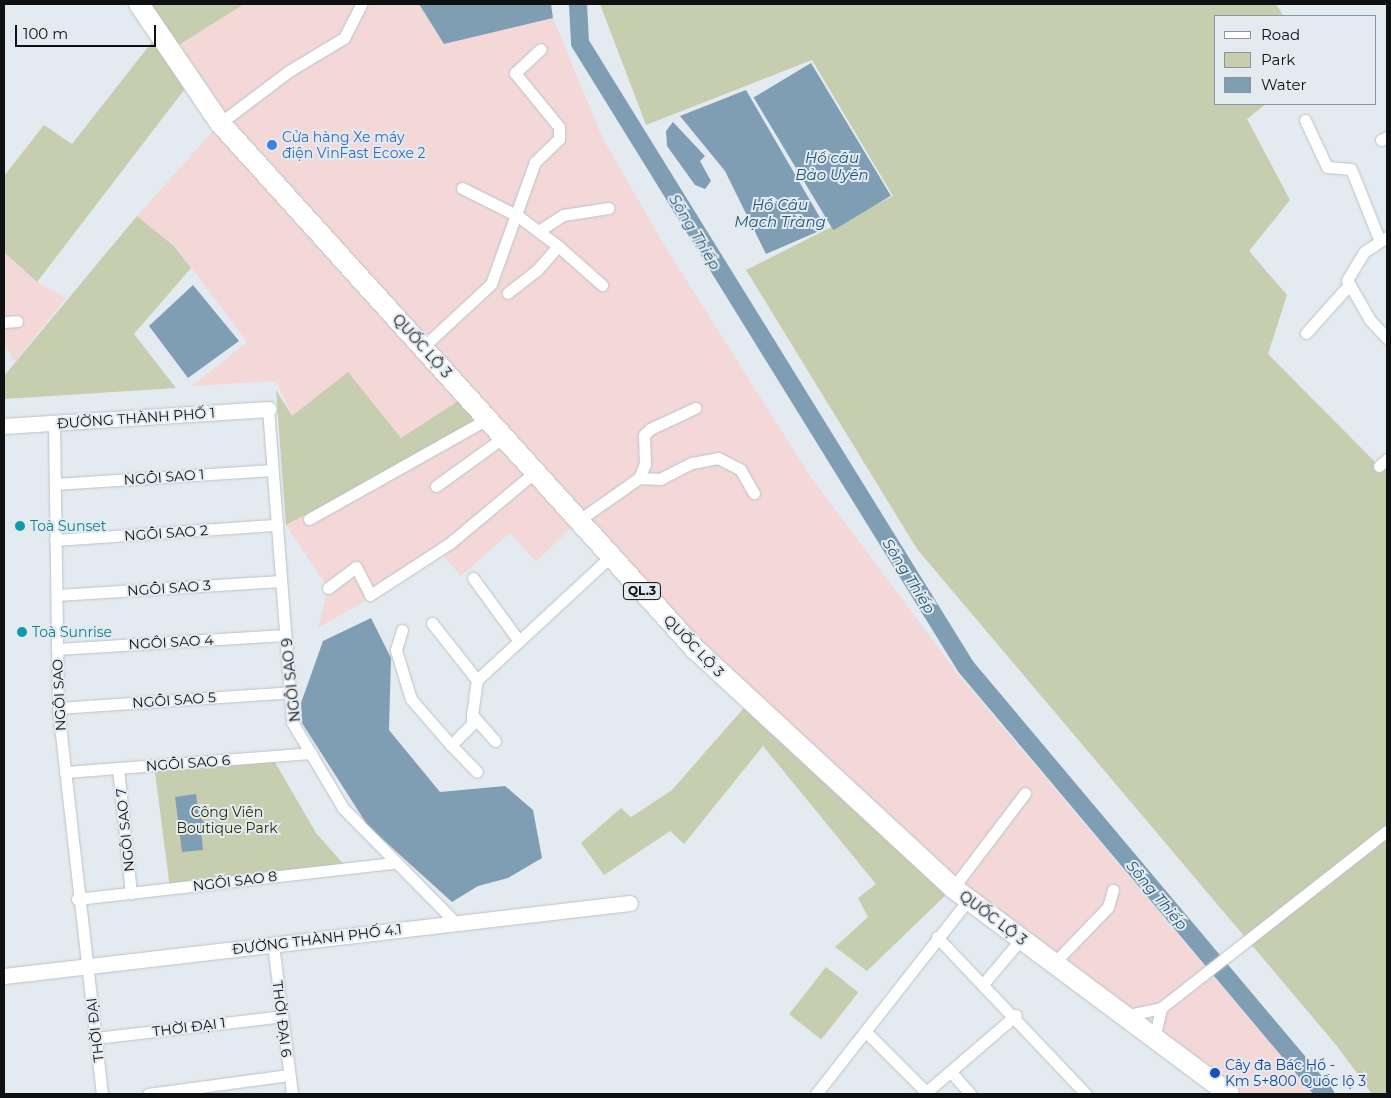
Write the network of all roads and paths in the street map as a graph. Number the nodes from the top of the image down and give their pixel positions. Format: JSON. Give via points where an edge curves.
{"nodes":[{"id":1,"x":139,"y":4,"type":"edge"},
{"id":2,"x":362,"y":4,"type":"edge"},
{"id":3,"x":541,"y":49,"type":"dead end"},
{"id":4,"x":1305,"y":120,"type":"dead end"},
{"id":5,"x":220,"y":123,"type":"junction"},
{"id":6,"x":462,"y":188,"type":"dead end"},
{"id":7,"x":608,"y":208,"type":"dead end"},
{"id":8,"x":518,"y":216,"type":"junction"},
{"id":9,"x":540,"y":230,"type":"junction"},
{"id":10,"x":1383,"y":238,"type":"edge"},
{"id":11,"x":558,"y":246,"type":"junction"},
{"id":12,"x":602,"y":285,"type":"dead end"},
{"id":13,"x":1348,"y":286,"type":"junction"},
{"id":14,"x":508,"y":293,"type":"dead end"},
{"id":15,"x":17,"y":321,"type":"dead end"},
{"id":16,"x":4,"y":322,"type":"edge"},
{"id":17,"x":1306,"y":333,"type":"dead end"},
{"id":18,"x":1387,"y":338,"type":"edge"},
{"id":19,"x":423,"y":347,"type":"junction"},
{"id":20,"x":695,"y":408,"type":"dead end"},
{"id":21,"x":268,"y":409,"type":"joint"},
{"id":22,"x":487,"y":419,"type":"junction"},
{"id":23,"x":54,"y":423,"type":"junction"},
{"id":24,"x":4,"y":426,"type":"edge"},
{"id":25,"x":504,"y":437,"type":"junction"},
{"id":26,"x":273,"y":470,"type":"junction"},
{"id":27,"x":535,"y":472,"type":"junction"},
{"id":28,"x":639,"y":478,"type":"junction"},
{"id":29,"x":55,"y":484,"type":"junction"},
{"id":30,"x":436,"y":486,"type":"dead end"},
{"id":31,"x":754,"y":493,"type":"dead end"},
{"id":32,"x":309,"y":520,"type":"dead end"},
{"id":33,"x":579,"y":520,"type":"junction"},
{"id":34,"x":277,"y":525,"type":"junction"},
{"id":35,"x":55,"y":540,"type":"junction"},
{"id":36,"x":611,"y":556,"type":"junction"},
{"id":37,"x":473,"y":578,"type":"dead end"},
{"id":38,"x":281,"y":581,"type":"junction"},
{"id":39,"x":328,"y":588,"type":"dead end"},
{"id":40,"x":57,"y":595,"type":"junction"},
{"id":41,"x":432,"y":623,"type":"dead end"},
{"id":42,"x":402,"y":630,"type":"dead end"},
{"id":43,"x":286,"y":635,"type":"junction"},
{"id":44,"x":519,"y":641,"type":"junction"},
{"id":45,"x":57,"y":648,"type":"junction"},
{"id":46,"x":477,"y":680,"type":"junction"},
{"id":47,"x":290,"y":692,"type":"junction"},
{"id":48,"x":58,"y":708,"type":"junction"},
{"id":49,"x":472,"y":715,"type":"junction"},
{"id":50,"x":495,"y":741,"type":"dead end"},
{"id":51,"x":451,"y":745,"type":"junction"},
{"id":52,"x":311,"y":753,"type":"junction"},
{"id":53,"x":118,"y":768,"type":"junction"},
{"id":54,"x":65,"y":772,"type":"junction"},
{"id":55,"x":477,"y":772,"type":"dead end"},
{"id":56,"x":1025,"y":793,"type":"dead end"},
{"id":57,"x":1387,"y":831,"type":"edge"},
{"id":58,"x":392,"y":863,"type":"junction"},
{"id":59,"x":1113,"y":890,"type":"dead end"},
{"id":60,"x":132,"y":893,"type":"junction"},
{"id":61,"x":961,"y":894,"type":"junction"},
{"id":62,"x":77,"y":899,"type":"junction"},
{"id":63,"x":630,"y":903,"type":"dead end"},
{"id":64,"x":456,"y":923,"type":"junction"},
{"id":65,"x":937,"y":937,"type":"junction"},
{"id":66,"x":1022,"y":939,"type":"junction"},
{"id":67,"x":273,"y":944,"type":"junction"},
{"id":68,"x":1054,"y":963,"type":"junction"},
{"id":69,"x":87,"y":966,"type":"junction"},
{"id":70,"x":4,"y":976,"type":"edge"},
{"id":71,"x":984,"y":983,"type":"junction"},
{"id":72,"x":1161,"y":1008,"type":"junction"},
{"id":73,"x":282,"y":1016,"type":"junction"},
{"id":74,"x":1016,"y":1016,"type":"junction"},
{"id":75,"x":1124,"y":1016,"type":"junction"},
{"id":76,"x":867,"y":1033,"type":"junction"},
{"id":77,"x":96,"y":1038,"type":"junction"},
{"id":78,"x":1154,"y":1039,"type":"junction"},
{"id":79,"x":952,"y":1074,"type":"junction"},
{"id":80,"x":289,"y":1075,"type":"junction"},
{"id":81,"x":925,"y":1093,"type":"edge"},
{"id":82,"x":102,"y":1094,"type":"edge"},
{"id":83,"x":148,"y":1094,"type":"edge"},
{"id":84,"x":292,"y":1094,"type":"edge"},
{"id":85,"x":816,"y":1094,"type":"edge"},
{"id":86,"x":970,"y":1094,"type":"edge"},
{"id":87,"x":1086,"y":1094,"type":"edge"},
{"id":88,"x":1228,"y":1094,"type":"edge"}],
"edges":[{"from":1,"to":5,"type":"highway","name":"QUỐC LỘ 3","number":"QL.3"},
{"from":2,"to":5,"type":"street","via":[[344,38],[289,72]]},
{"from":3,"to":8,"type":"street","via":[[515,73],[560,127],[559,139],[536,162]]},
{"from":4,"to":10,"type":"street","via":[[1327,167],[1351,169]]},
{"from":5,"to":19,"type":"highway","name":"QUỐC LỘ 3","number":"QL.3"},
{"from":6,"to":8,"type":"street"},
{"from":7,"to":9,"type":"street","via":[[564,215]]},
{"from":8,"to":9,"type":"street"},
{"from":8,"to":19,"type":"street","via":[[491,284]]},
{"from":9,"to":11,"type":"street"},
{"from":10,"to":13,"type":"street","via":[[1353,264]]},
{"from":11,"to":12,"type":"street"},
{"from":11,"to":14,"type":"street"},
{"from":13,"to":17,"type":"street"},
{"from":13,"to":18,"type":"street"},
{"from":15,"to":16,"type":"street"},
{"from":19,"to":22,"type":"highway","name":"QUỐC LỘ 3","number":"QL.3"},
{"from":20,"to":28,"type":"street","via":[[644,435],[645,464]]},
{"from":21,"to":23,"type":"street","name":"ĐƯỜNG THÀNH PHỐ 1"},
{"from":21,"to":26,"type":"street","name":"NGÔI SAO 9"},
{"from":22,"to":25,"type":"highway","name":"QUỐC LỘ 3","number":"QL.3"},
{"from":22,"to":32,"type":"street"},
{"from":23,"to":24,"type":"street","name":"ĐƯỜNG THÀNH PHỐ 1"},
{"from":23,"to":29,"type":"street","name":"NGÔI SAO"},
{"from":25,"to":27,"type":"highway","name":"QUỐC LỘ 3","number":"QL.3"},
{"from":25,"to":30,"type":"street"},
{"from":26,"to":29,"type":"street","name":"NGÔI SAO 1"},
{"from":26,"to":34,"type":"street","name":"NGÔI SAO 9"},
{"from":27,"to":33,"type":"highway","name":"QUỐC LỘ 3","number":"QL.3"},
{"from":27,"to":39,"type":"street","via":[[450,543],[370,595],[356,567]]},
{"from":28,"to":31,"type":"street","via":[[660,479],[692,463],[718,458],[740,469]]},
{"from":28,"to":33,"type":"street"},
{"from":29,"to":35,"type":"street","name":"NGÔI SAO"},
{"from":33,"to":36,"type":"highway","name":"QUỐC LỘ 3","number":"QL.3"},
{"from":34,"to":35,"type":"street","name":"NGÔI SAO 2"},
{"from":34,"to":38,"type":"street","name":"NGÔI SAO 9"},
{"from":35,"to":40,"type":"street","name":"NGÔI SAO"},
{"from":36,"to":44,"type":"street"},
{"from":36,"to":61,"type":"highway","name":"QUỐC LỘ 3","number":"QL.3","via":[[695,649]]},
{"from":37,"to":44,"type":"street"},
{"from":38,"to":40,"type":"street","name":"NGÔI SAO 3"},
{"from":38,"to":43,"type":"street","name":"NGÔI SAO 9"},
{"from":40,"to":45,"type":"street","name":"NGÔI SAO"},
{"from":41,"to":46,"type":"street"},
{"from":42,"to":51,"type":"street","via":[[396,650],[411,699]]},
{"from":43,"to":45,"type":"street","name":"NGÔI SAO 4"},
{"from":43,"to":47,"type":"street","name":"NGÔI SAO 9"},
{"from":44,"to":46,"type":"street"},
{"from":45,"to":48,"type":"street","name":"NGÔI SAO"},
{"from":46,"to":49,"type":"street"},
{"from":47,"to":48,"type":"street","name":"NGÔI SAO 5"},
{"from":47,"to":52,"type":"street","name":"NGÔI SAO 9","via":[[292,722]]},
{"from":48,"to":54,"type":"street","name":"NGÔI SAO"},
{"from":49,"to":50,"type":"street"},
{"from":49,"to":51,"type":"street","via":[[472,724]]},
{"from":51,"to":55,"type":"street"},
{"from":52,"to":53,"type":"street","name":"NGÔI SAO 6"},
{"from":52,"to":58,"type":"street","name":"NGÔI SAO 9","via":[[344,808]]},
{"from":53,"to":54,"type":"street","name":"NGÔI SAO 6"},
{"from":53,"to":60,"type":"street","name":"NGÔI SAO 7"},
{"from":54,"to":62,"type":"street","name":"NGÔI SAO"},
{"from":56,"to":61,"type":"street"},
{"from":57,"to":72,"type":"street","via":[[1247,944]]},
{"from":58,"to":60,"type":"street","name":"NGÔI SAO 8"},
{"from":58,"to":64,"type":"street","name":"NGÔI SAO 9"},
{"from":59,"to":68,"type":"street","via":[[1108,907]]},
{"from":60,"to":62,"type":"street","name":"NGÔI SAO 8"},
{"from":61,"to":65,"type":"street"},
{"from":61,"to":66,"type":"highway","name":"QUỐC LỘ 3","number":"QL.3"},
{"from":62,"to":69,"type":"street","name":"NGÔI SAO"},
{"from":63,"to":64,"type":"street","name":"ĐƯỜNG THÀNH PHỐ 4.1"},
{"from":64,"to":67,"type":"street","name":"ĐƯỜNG THÀNH PHỐ 4.1"},
{"from":65,"to":71,"type":"street"},
{"from":65,"to":76,"type":"street"},
{"from":66,"to":68,"type":"highway","name":"QUỐC LỘ 3","number":"QL.3"},
{"from":66,"to":71,"type":"street"},
{"from":67,"to":69,"type":"street","name":"ĐƯỜNG THÀNH PHỐ 4.1"},
{"from":67,"to":73,"type":"street","name":"THỜI ĐẠI 6"},
{"from":68,"to":75,"type":"highway","name":"QUỐC LỘ 3","number":"QL.3"},
{"from":69,"to":70,"type":"street","name":"ĐƯỜNG THÀNH PHỐ 4.1"},
{"from":69,"to":77,"type":"street","name":"THỜI ĐẠI"},
{"from":71,"to":74,"type":"street"},
{"from":72,"to":75,"type":"street"},
{"from":72,"to":78,"type":"street"},
{"from":73,"to":77,"type":"street","name":"THỜI ĐẠI 1"},
{"from":73,"to":80,"type":"street","name":"THỜI ĐẠI 6"},
{"from":74,"to":79,"type":"street"},
{"from":74,"to":87,"type":"street"},
{"from":75,"to":78,"type":"highway","name":"QUỐC LỘ 3","number":"QL.3"},
{"from":76,"to":81,"type":"street"},
{"from":76,"to":85,"type":"street"},
{"from":77,"to":82,"type":"street","name":"THỜI ĐẠI"},
{"from":78,"to":88,"type":"highway","name":"QUỐC LỘ 3","number":"QL.3"},
{"from":79,"to":81,"type":"street"},
{"from":79,"to":86,"type":"street"},
{"from":80,"to":83,"type":"street"},
{"from":80,"to":84,"type":"street","name":"THỜI ĐẠI 6"}]}
